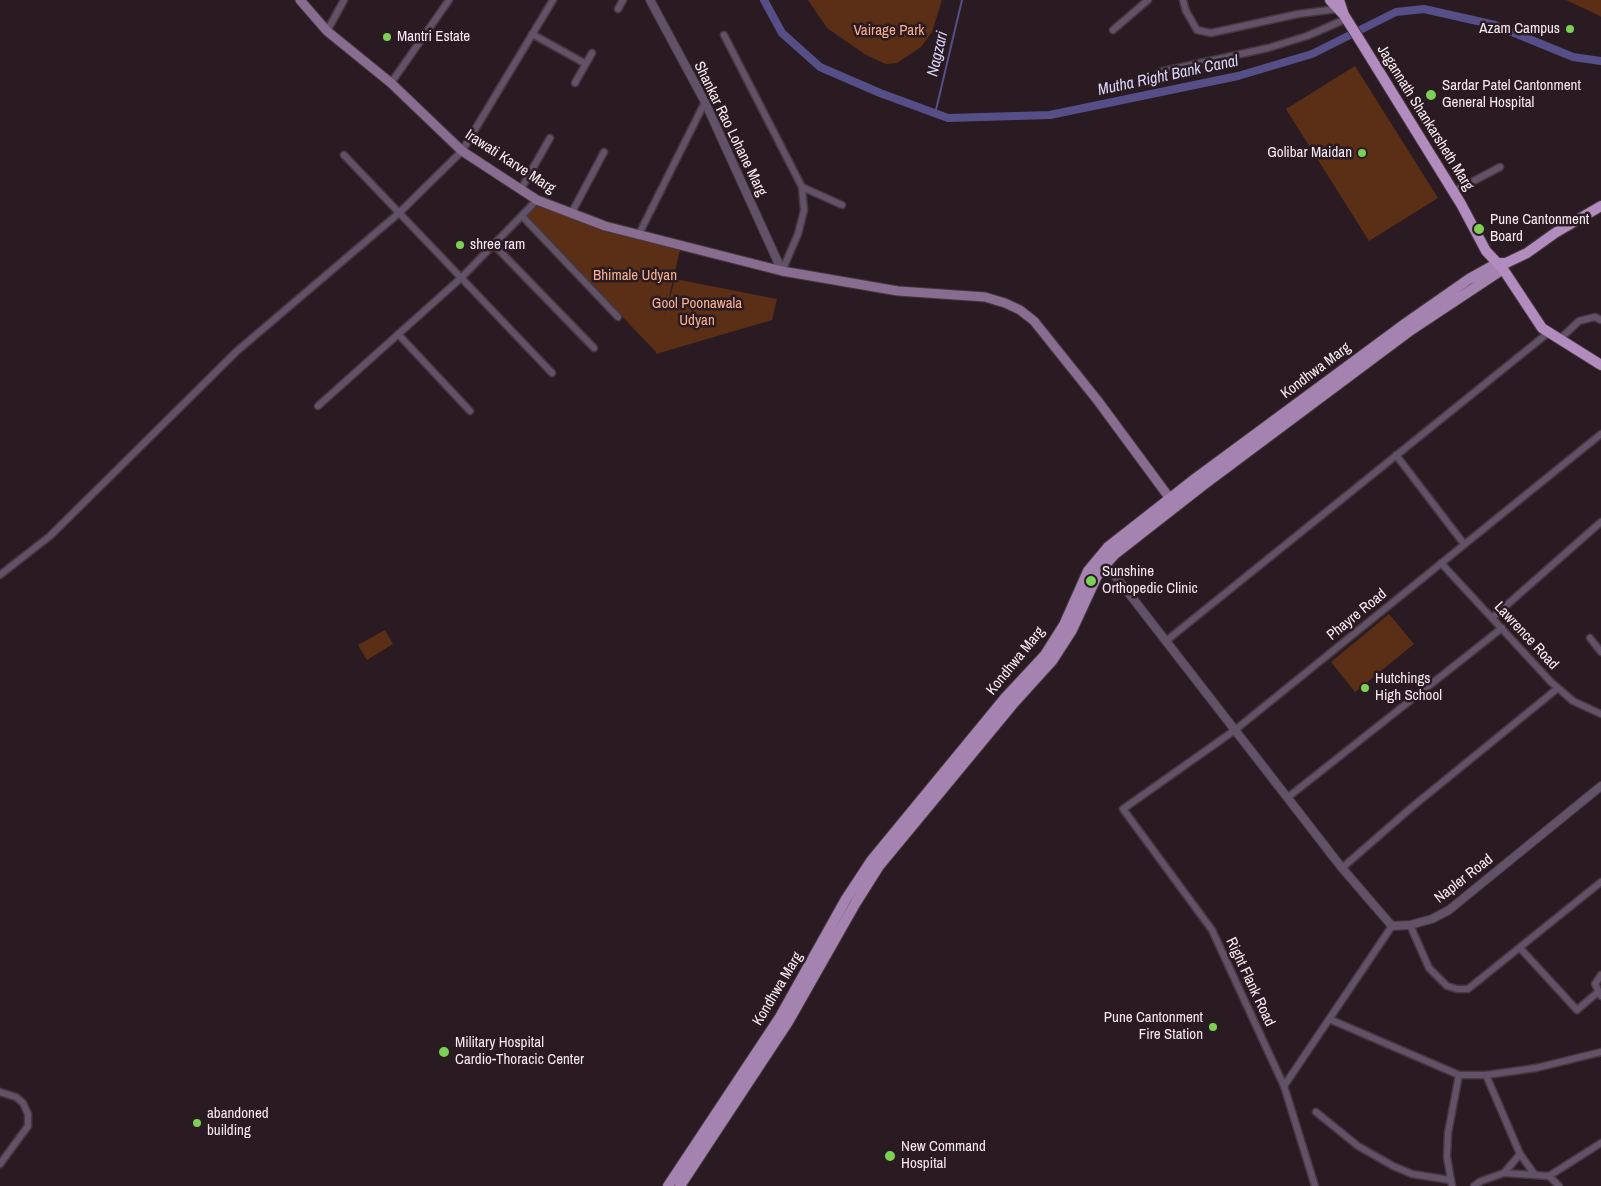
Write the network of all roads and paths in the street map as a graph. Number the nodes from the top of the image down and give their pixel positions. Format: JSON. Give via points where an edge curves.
{"nodes":[{"id":1,"x":300,"y":0,"type":"edge"},
{"id":2,"x":344,"y":0,"type":"edge"},
{"id":3,"x":449,"y":0,"type":"edge"},
{"id":4,"x":553,"y":0,"type":"edge"},
{"id":5,"x":623,"y":0,"type":"edge"},
{"id":6,"x":650,"y":0,"type":"edge"},
{"id":7,"x":1148,"y":0,"type":"edge"},
{"id":8,"x":1183,"y":0,"type":"edge"},
{"id":9,"x":1330,"y":0,"type":"edge"},
{"id":10,"x":618,"y":9,"type":"dead end"},
{"id":11,"x":1341,"y":11,"type":"edge"},
{"id":12,"x":1113,"y":30,"type":"dead end"},
{"id":13,"x":327,"y":31,"type":"junction"},
{"id":14,"x":532,"y":34,"type":"junction"},
{"id":15,"x":724,"y":35,"type":"dead end"},
{"id":16,"x":592,"y":54,"type":"dead end"},
{"id":17,"x":586,"y":64,"type":"junction"},
{"id":18,"x":1159,"y":72,"type":"dead end"},
{"id":19,"x":391,"y":83,"type":"junction"},
{"id":20,"x":575,"y":83,"type":"dead end"},
{"id":21,"x":705,"y":102,"type":"junction"},
{"id":22,"x":550,"y":138,"type":"dead end"},
{"id":23,"x":462,"y":151,"type":"junction"},
{"id":24,"x":604,"y":152,"type":"dead end"},
{"id":25,"x":344,"y":156,"type":"dead end"},
{"id":26,"x":1500,"y":167,"type":"dead end"},
{"id":27,"x":802,"y":188,"type":"junction"},
{"id":28,"x":521,"y":189,"type":"junction"},
{"id":29,"x":1454,"y":192,"type":"junction"},
{"id":30,"x":537,"y":200,"type":"junction"},
{"id":31,"x":842,"y":205,"type":"dead end"},
{"id":32,"x":1601,"y":206,"type":"edge"},
{"id":33,"x":399,"y":213,"type":"junction"},
{"id":34,"x":571,"y":214,"type":"junction"},
{"id":35,"x":522,"y":216,"type":"junction"},
{"id":36,"x":638,"y":236,"type":"junction"},
{"id":37,"x":1479,"y":238,"type":"junction"},
{"id":38,"x":494,"y":244,"type":"junction"},
{"id":39,"x":1527,"y":253,"type":"junction"},
{"id":40,"x":1502,"y":265,"type":"junction"},
{"id":41,"x":782,"y":271,"type":"junction"},
{"id":42,"x":461,"y":278,"type":"junction"},
{"id":43,"x":618,"y":317,"type":"dead end"},
{"id":44,"x":1601,"y":320,"type":"edge"},
{"id":45,"x":1548,"y":333,"type":"junction"},
{"id":46,"x":398,"y":334,"type":"junction"},
{"id":47,"x":1559,"y":340,"type":"junction"},
{"id":48,"x":594,"y":348,"type":"dead end"},
{"id":49,"x":1601,"y":365,"type":"edge"},
{"id":50,"x":552,"y":373,"type":"dead end"},
{"id":51,"x":318,"y":406,"type":"dead end"},
{"id":52,"x":470,"y":411,"type":"dead end"},
{"id":53,"x":1601,"y":434,"type":"edge"},
{"id":54,"x":1396,"y":455,"type":"junction"},
{"id":55,"x":1173,"y":502,"type":"junction"},
{"id":56,"x":1601,"y":522,"type":"edge"},
{"id":57,"x":1464,"y":544,"type":"junction"},
{"id":58,"x":1103,"y":560,"type":"junction"},
{"id":59,"x":1441,"y":562,"type":"junction"},
{"id":60,"x":0,"y":575,"type":"edge"},
{"id":61,"x":1492,"y":618,"type":"junction"},
{"id":62,"x":1502,"y":628,"type":"junction"},
{"id":63,"x":1590,"y":638,"type":"dead end"},
{"id":64,"x":1166,"y":642,"type":"junction"},
{"id":65,"x":1601,"y":652,"type":"edge"},
{"id":66,"x":1558,"y":688,"type":"junction"},
{"id":67,"x":1601,"y":714,"type":"edge"},
{"id":68,"x":1235,"y":730,"type":"junction"},
{"id":69,"x":1601,"y":786,"type":"edge"},
{"id":70,"x":1287,"y":798,"type":"junction"},
{"id":71,"x":1123,"y":809,"type":"joint"},
{"id":72,"x":1342,"y":868,"type":"junction"},
{"id":73,"x":1601,"y":882,"type":"edge"},
{"id":74,"x":1392,"y":926,"type":"junction"},
{"id":75,"x":1410,"y":926,"type":"junction"},
{"id":76,"x":1520,"y":948,"type":"junction"},
{"id":77,"x":1601,"y":974,"type":"edge"},
{"id":78,"x":1599,"y":994,"type":"edge"},
{"id":79,"x":1329,"y":1019,"type":"junction"},
{"id":80,"x":1601,"y":1052,"type":"edge"},
{"id":81,"x":1459,"y":1075,"type":"junction"},
{"id":82,"x":1486,"y":1075,"type":"junction"},
{"id":83,"x":1284,"y":1086,"type":"junction"},
{"id":84,"x":0,"y":1092,"type":"edge"},
{"id":85,"x":1316,"y":1112,"type":"dead end"},
{"id":86,"x":1601,"y":1143,"type":"edge"},
{"id":87,"x":696,"y":1152,"type":"junction"},
{"id":88,"x":1520,"y":1154,"type":"junction"},
{"id":89,"x":0,"y":1164,"type":"edge"},
{"id":90,"x":1504,"y":1174,"type":"junction"},
{"id":91,"x":1535,"y":1175,"type":"junction"},
{"id":92,"x":1549,"y":1176,"type":"junction"},
{"id":93,"x":1451,"y":1183,"type":"edge"},
{"id":94,"x":668,"y":1186,"type":"edge"},
{"id":95,"x":680,"y":1186,"type":"edge"},
{"id":96,"x":1315,"y":1186,"type":"edge"},
{"id":97,"x":1474,"y":1186,"type":"edge"},
{"id":98,"x":1559,"y":1186,"type":"edge"}],
"edges":[{"from":1,"to":13,"type":"main road","name":"Irawati Karve Marg"},
{"from":2,"to":13,"type":"street"},
{"from":3,"to":19,"type":"street"},
{"from":4,"to":14,"type":"street"},
{"from":5,"to":10,"type":"street"},
{"from":6,"to":21,"type":"street","name":"Shankar Rao Lohane Marg"},
{"from":7,"to":12,"type":"street"},
{"from":8,"to":11,"type":"street","via":[[1197,30],[1211,32],[1298,14]]},
{"from":9,"to":11,"type":"highway","name":"Jagannath Shankarsheth Marg"},
{"from":11,"to":18,"type":"street","via":[[1307,36]]},
{"from":11,"to":29,"type":"highway","name":"Jagannath Shankarsheth Marg"},
{"from":13,"to":19,"type":"main road","name":"Irawati Karve Marg"},
{"from":14,"to":17,"type":"street"},
{"from":14,"to":23,"type":"street"},
{"from":15,"to":27,"type":"street"},
{"from":16,"to":17,"type":"street"},
{"from":17,"to":20,"type":"street"},
{"from":19,"to":23,"type":"main road","name":"Irawati Karve Marg"},
{"from":21,"to":36,"type":"street"},
{"from":21,"to":41,"type":"street","name":"Shankar Rao Lohane Marg"},
{"from":22,"to":28,"type":"street"},
{"from":23,"to":28,"type":"main road","name":"Irawati Karve Marg"},
{"from":23,"to":33,"type":"street"},
{"from":24,"to":34,"type":"street"},
{"from":25,"to":33,"type":"street"},
{"from":26,"to":29,"type":"street"},
{"from":27,"to":31,"type":"street"},
{"from":27,"to":41,"type":"street","via":[[804,210]]},
{"from":28,"to":30,"type":"main road","name":"Irawati Karve Marg"},
{"from":29,"to":37,"type":"highway","name":"Jagannath Shankarsheth Marg"},
{"from":30,"to":34,"type":"main road","name":"Irawati Karve Marg"},
{"from":30,"to":35,"type":"street"},
{"from":32,"to":39,"type":"highway"},
{"from":33,"to":42,"type":"street"},
{"from":33,"to":60,"type":"street","via":[[237,351],[50,536]]},
{"from":34,"to":36,"type":"main road","name":"Irawati Karve Marg"},
{"from":35,"to":38,"type":"street"},
{"from":35,"to":43,"type":"street"},
{"from":36,"to":41,"type":"main road","name":"Irawati Karve Marg"},
{"from":37,"to":39,"type":"highway","name":"Jagannath Shankarsheth Marg","via":[[1498,255],[1506,257]]},
{"from":37,"to":40,"type":"highway","name":"Jagannath Shankarsheth Marg","via":[[1486,251]]},
{"from":38,"to":42,"type":"street"},
{"from":38,"to":48,"type":"street"},
{"from":39,"to":40,"type":"highway"},
{"from":40,"to":45,"type":"highway","name":"Jagannath Shankarsheth Marg"},
{"from":40,"to":55,"type":"main road","name":"Kondhwa Marg","via":[[1422,317]]},
{"from":41,"to":55,"type":"main road","name":"Irawati Karve Marg","via":[[880,288],[985,297],[1020,310],[1034,321],[1098,400]]},
{"from":42,"to":46,"type":"street"},
{"from":42,"to":50,"type":"street"},
{"from":44,"to":47,"type":"street","via":[[1595,317],[1579,321]]},
{"from":45,"to":47,"type":"highway"},
{"from":45,"to":54,"type":"street"},
{"from":46,"to":51,"type":"street"},
{"from":46,"to":52,"type":"street"},
{"from":47,"to":49,"type":"highway"},
{"from":53,"to":57,"type":"street","name":"Phayre Road"},
{"from":54,"to":57,"type":"street"},
{"from":54,"to":64,"type":"street"},
{"from":55,"to":58,"type":"main road","name":"Kondhwa Marg"},
{"from":56,"to":61,"type":"street"},
{"from":57,"to":59,"type":"street","name":"Phayre Road"},
{"from":58,"to":64,"type":"street"},
{"from":58,"to":87,"type":"main road","name":"Kondhwa Marg","via":[[1072,630],[1052,661],[1012,704],[879,866],[788,1022]]},
{"from":59,"to":61,"type":"street","name":"Lawrence Road"},
{"from":59,"to":68,"type":"street","name":"Phayre Road"},
{"from":61,"to":62,"type":"street","name":"Lawrence Road"},
{"from":62,"to":66,"type":"street","name":"Lawrence Road"},
{"from":62,"to":70,"type":"street"},
{"from":63,"to":65,"type":"street"},
{"from":64,"to":68,"type":"street"},
{"from":66,"to":67,"type":"street","name":"Lawrence Road","via":[[1573,701]]},
{"from":66,"to":72,"type":"street","via":[[1412,806]]},
{"from":68,"to":70,"type":"street"},
{"from":68,"to":71,"type":"street","name":"Phayre Road"},
{"from":69,"to":75,"type":"street","name":"Napler Road","via":[[1449,910]]},
{"from":70,"to":72,"type":"street"},
{"from":71,"to":83,"type":"street","name":"Right Flank Road","via":[[1212,930]]},
{"from":72,"to":74,"type":"street"},
{"from":73,"to":76,"type":"street"},
{"from":74,"to":75,"type":"street","name":"Napler Road"},
{"from":74,"to":79,"type":"street"},
{"from":75,"to":76,"type":"street","via":[[1429,968],[1447,986],[1457,989],[1468,989]]},
{"from":76,"to":78,"type":"street","via":[[1577,1010]]},
{"from":77,"to":78,"type":"street","via":[[1595,984]]},
{"from":79,"to":81,"type":"street"},
{"from":79,"to":83,"type":"street"},
{"from":80,"to":82,"type":"street","via":[[1536,1068]]},
{"from":81,"to":82,"type":"street"},
{"from":81,"to":93,"type":"street","via":[[1448,1133]]},
{"from":82,"to":88,"type":"street"},
{"from":83,"to":96,"type":"street","name":"Right Flank Road"},
{"from":84,"to":89,"type":"street","via":[[16,1097],[28,1114],[28,1126]]},
{"from":85,"to":93,"type":"street","via":[[1358,1146],[1394,1166],[1412,1174]]},
{"from":86,"to":92,"type":"street"},
{"from":87,"to":94,"type":"main road","name":"Kondhwa Marg"},
{"from":87,"to":95,"type":"main road","name":"Kondhwa Marg"},
{"from":88,"to":90,"type":"street"},
{"from":88,"to":91,"type":"street"},
{"from":90,"to":91,"type":"street"},
{"from":90,"to":97,"type":"street"},
{"from":91,"to":92,"type":"street"},
{"from":92,"to":98,"type":"street"}]}
